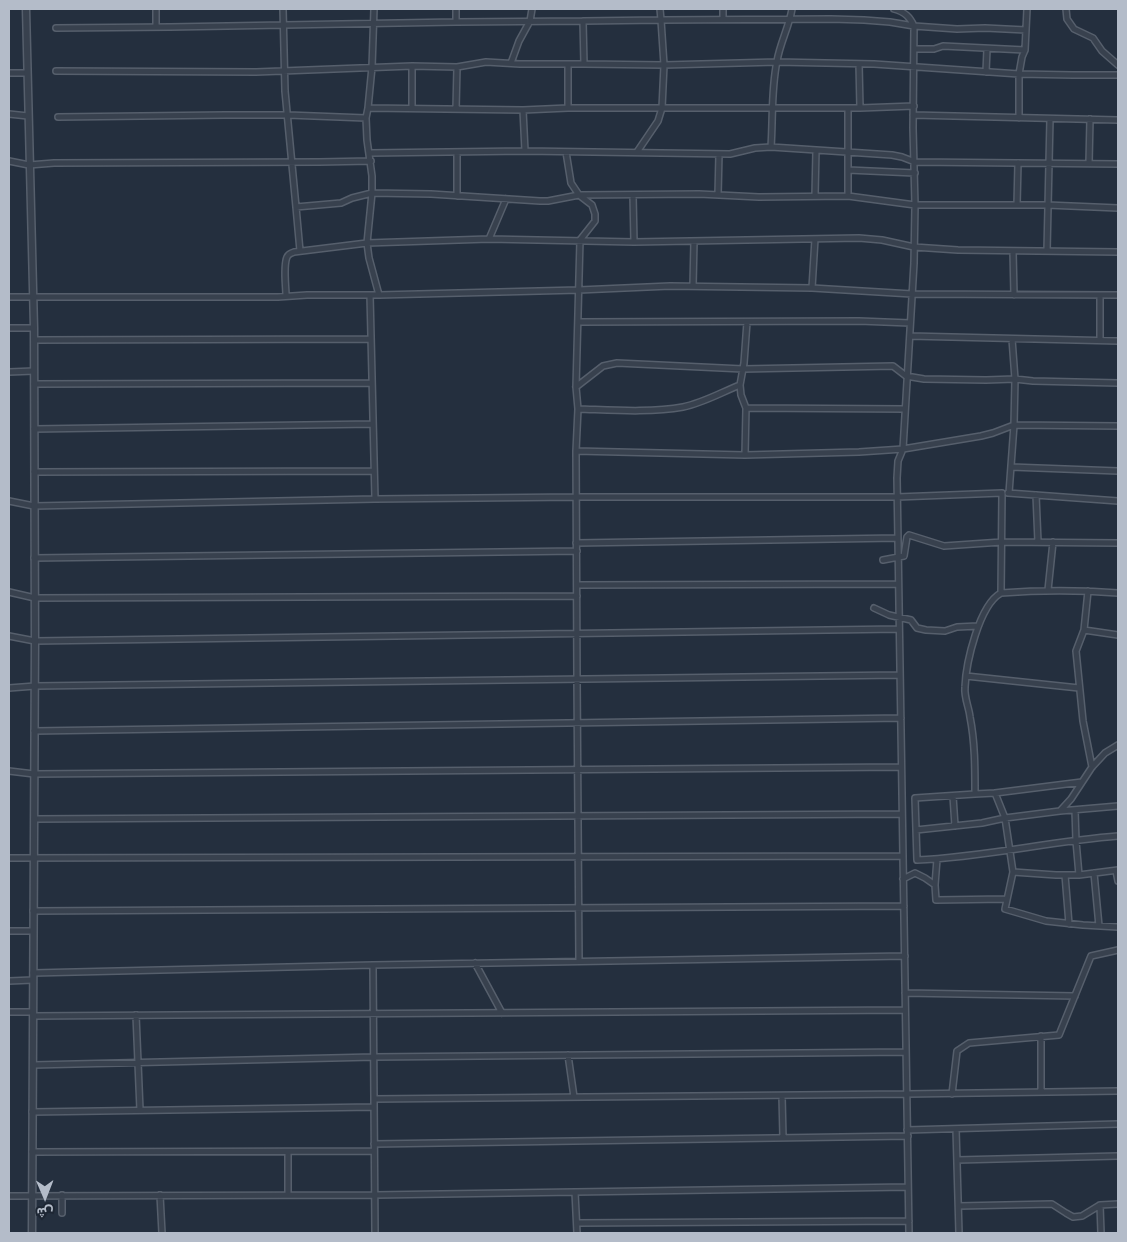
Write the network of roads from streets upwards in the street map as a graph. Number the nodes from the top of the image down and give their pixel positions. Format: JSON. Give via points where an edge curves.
{"nodes":[{"id":1,"x":26,"y":9,"type":"edge"},
{"id":2,"x":156,"y":9,"type":"edge"},
{"id":3,"x":284,"y":9,"type":"edge"},
{"id":4,"x":374,"y":9,"type":"edge"},
{"id":5,"x":456,"y":9,"type":"edge"},
{"id":6,"x":532,"y":9,"type":"edge"},
{"id":7,"x":660,"y":9,"type":"edge"},
{"id":8,"x":723,"y":9,"type":"edge"},
{"id":9,"x":792,"y":9,"type":"edge"},
{"id":10,"x":894,"y":9,"type":"edge"},
{"id":11,"x":1027,"y":9,"type":"edge"},
{"id":12,"x":1066,"y":9,"type":"edge"},
{"id":13,"x":723,"y":19,"type":"junction"},
{"id":14,"x":790,"y":19,"type":"junction"},
{"id":15,"x":661,"y":20,"type":"junction"},
{"id":16,"x":583,"y":21,"type":"junction"},
{"id":17,"x":456,"y":22,"type":"junction"},
{"id":18,"x":530,"y":22,"type":"junction"},
{"id":19,"x":374,"y":23,"type":"junction"},
{"id":20,"x":284,"y":24,"type":"junction"},
{"id":21,"x":156,"y":26,"type":"junction"},
{"id":22,"x":914,"y":26,"type":"junction"},
{"id":23,"x":56,"y":28,"type":"dead end"},
{"id":24,"x":1026,"y":30,"type":"junction"},
{"id":25,"x":987,"y":48,"type":"junction"},
{"id":26,"x":914,"y":49,"type":"junction"},
{"id":27,"x":1025,"y":50,"type":"junction"},
{"id":28,"x":777,"y":62,"type":"junction"},
{"id":29,"x":511,"y":63,"type":"junction"},
{"id":30,"x":568,"y":64,"type":"junction"},
{"id":31,"x":584,"y":64,"type":"junction"},
{"id":32,"x":859,"y":64,"type":"junction"},
{"id":33,"x":664,"y":65,"type":"junction"},
{"id":34,"x":1118,"y":65,"type":"edge"},
{"id":35,"x":412,"y":66,"type":"junction"},
{"id":36,"x":372,"y":67,"type":"junction"},
{"id":37,"x":457,"y":67,"type":"junction"},
{"id":38,"x":914,"y":67,"type":"junction"},
{"id":39,"x":56,"y":71,"type":"dead end"},
{"id":40,"x":285,"y":71,"type":"junction"},
{"id":41,"x":986,"y":72,"type":"junction"},
{"id":42,"x":9,"y":73,"type":"edge"},
{"id":43,"x":27,"y":73,"type":"junction"},
{"id":44,"x":1019,"y":74,"type":"junction"},
{"id":45,"x":1118,"y":75,"type":"edge"},
{"id":46,"x":914,"y":106,"type":"junction"},
{"id":47,"x":368,"y":108,"type":"junction"},
{"id":48,"x":412,"y":108,"type":"junction"},
{"id":49,"x":568,"y":108,"type":"junction"},
{"id":50,"x":662,"y":108,"type":"junction"},
{"id":51,"x":772,"y":108,"type":"junction"},
{"id":52,"x":848,"y":108,"type":"junction"},
{"id":53,"x":860,"y":108,"type":"junction"},
{"id":54,"x":456,"y":109,"type":"junction"},
{"id":55,"x":523,"y":110,"type":"junction"},
{"id":56,"x":9,"y":114,"type":"edge"},
{"id":57,"x":288,"y":115,"type":"junction"},
{"id":58,"x":913,"y":115,"type":"junction"},
{"id":59,"x":28,"y":116,"type":"junction"},
{"id":60,"x":58,"y":117,"type":"dead end"},
{"id":61,"x":366,"y":118,"type":"junction"},
{"id":62,"x":1019,"y":118,"type":"junction"},
{"id":63,"x":1050,"y":118,"type":"junction"},
{"id":64,"x":1090,"y":119,"type":"junction"},
{"id":65,"x":1118,"y":120,"type":"edge"},
{"id":66,"x":771,"y":147,"type":"junction"},
{"id":67,"x":816,"y":150,"type":"junction"},
{"id":68,"x":525,"y":151,"type":"junction"},
{"id":69,"x":457,"y":152,"type":"junction"},
{"id":70,"x":566,"y":152,"type":"junction"},
{"id":71,"x":637,"y":152,"type":"junction"},
{"id":72,"x":848,"y":152,"type":"junction"},
{"id":73,"x":370,"y":153,"type":"junction"},
{"id":74,"x":719,"y":154,"type":"junction"},
{"id":75,"x":9,"y":161,"type":"edge"},
{"id":76,"x":371,"y":161,"type":"junction"},
{"id":77,"x":292,"y":162,"type":"junction"},
{"id":78,"x":915,"y":162,"type":"junction"},
{"id":79,"x":1018,"y":163,"type":"junction"},
{"id":80,"x":1049,"y":163,"type":"junction"},
{"id":81,"x":1089,"y":163,"type":"junction"},
{"id":82,"x":1118,"y":164,"type":"edge"},
{"id":83,"x":29,"y":165,"type":"junction"},
{"id":84,"x":848,"y":170,"type":"junction"},
{"id":85,"x":915,"y":174,"type":"junction"},
{"id":86,"x":372,"y":194,"type":"junction"},
{"id":87,"x":579,"y":195,"type":"junction"},
{"id":88,"x":633,"y":195,"type":"junction"},
{"id":89,"x":718,"y":195,"type":"junction"},
{"id":90,"x":457,"y":196,"type":"junction"},
{"id":91,"x":815,"y":196,"type":"junction"},
{"id":92,"x":848,"y":196,"type":"junction"},
{"id":93,"x":506,"y":199,"type":"junction"},
{"id":94,"x":915,"y":205,"type":"junction"},
{"id":95,"x":1017,"y":205,"type":"junction"},
{"id":96,"x":1047,"y":205,"type":"junction"},
{"id":97,"x":296,"y":207,"type":"junction"},
{"id":98,"x":1118,"y":208,"type":"edge"},
{"id":99,"x":815,"y":238,"type":"junction"},
{"id":100,"x":489,"y":239,"type":"junction"},
{"id":101,"x":580,"y":240,"type":"junction"},
{"id":102,"x":694,"y":241,"type":"junction"},
{"id":103,"x":634,"y":242,"type":"junction"},
{"id":104,"x":366,"y":243,"type":"junction"},
{"id":105,"x":914,"y":247,"type":"junction"},
{"id":106,"x":300,"y":251,"type":"junction"},
{"id":107,"x":1014,"y":251,"type":"junction"},
{"id":108,"x":1047,"y":251,"type":"junction"},
{"id":109,"x":1118,"y":252,"type":"edge"},
{"id":110,"x":693,"y":286,"type":"junction"},
{"id":111,"x":812,"y":288,"type":"junction"},
{"id":112,"x":579,"y":290,"type":"junction"},
{"id":113,"x":912,"y":294,"type":"junction"},
{"id":114,"x":370,"y":295,"type":"junction"},
{"id":115,"x":379,"y":295,"type":"junction"},
{"id":116,"x":1014,"y":295,"type":"junction"},
{"id":117,"x":286,"y":296,"type":"junction"},
{"id":118,"x":1100,"y":296,"type":"junction"},
{"id":119,"x":1118,"y":296,"type":"edge"},
{"id":120,"x":9,"y":297,"type":"edge"},
{"id":121,"x":33,"y":297,"type":"junction"},
{"id":122,"x":578,"y":322,"type":"junction"},
{"id":123,"x":747,"y":322,"type":"junction"},
{"id":124,"x":910,"y":323,"type":"junction"},
{"id":125,"x":9,"y":328,"type":"edge"},
{"id":126,"x":34,"y":328,"type":"junction"},
{"id":127,"x":910,"y":336,"type":"junction"},
{"id":128,"x":371,"y":339,"type":"junction"},
{"id":129,"x":1012,"y":339,"type":"junction"},
{"id":130,"x":34,"y":340,"type":"junction"},
{"id":131,"x":1100,"y":340,"type":"junction"},
{"id":132,"x":1118,"y":341,"type":"edge"},
{"id":133,"x":744,"y":369,"type":"junction"},
{"id":134,"x":34,"y":371,"type":"junction"},
{"id":135,"x":9,"y":372,"type":"edge"},
{"id":136,"x":906,"y":376,"type":"junction"},
{"id":137,"x":1015,"y":379,"type":"junction"},
{"id":138,"x":372,"y":383,"type":"junction"},
{"id":139,"x":1118,"y":383,"type":"edge"},
{"id":140,"x":34,"y":384,"type":"junction"},
{"id":141,"x":740,"y":384,"type":"junction"},
{"id":142,"x":576,"y":387,"type":"junction"},
{"id":143,"x":746,"y":408,"type":"junction"},
{"id":144,"x":578,"y":409,"type":"junction"},
{"id":145,"x":905,"y":409,"type":"junction"},
{"id":146,"x":373,"y":424,"type":"junction"},
{"id":147,"x":1014,"y":425,"type":"junction"},
{"id":148,"x":1118,"y":426,"type":"edge"},
{"id":149,"x":34,"y":429,"type":"junction"},
{"id":150,"x":903,"y":449,"type":"junction"},
{"id":151,"x":576,"y":451,"type":"junction"},
{"id":152,"x":745,"y":455,"type":"junction"},
{"id":153,"x":1011,"y":466,"type":"junction"},
{"id":154,"x":374,"y":471,"type":"junction"},
{"id":155,"x":1118,"y":471,"type":"edge"},
{"id":156,"x":34,"y":472,"type":"junction"},
{"id":157,"x":1002,"y":493,"type":"junction"},
{"id":158,"x":1009,"y":493,"type":"junction"},
{"id":159,"x":1036,"y":495,"type":"junction"},
{"id":160,"x":576,"y":497,"type":"junction"},
{"id":161,"x":897,"y":497,"type":"junction"},
{"id":162,"x":375,"y":499,"type":"junction"},
{"id":163,"x":9,"y":501,"type":"edge"},
{"id":164,"x":1118,"y":501,"type":"edge"},
{"id":165,"x":34,"y":506,"type":"junction"},
{"id":166,"x":898,"y":538,"type":"junction"},
{"id":167,"x":1002,"y":542,"type":"junction"},
{"id":168,"x":1038,"y":542,"type":"junction"},
{"id":169,"x":1053,"y":542,"type":"junction"},
{"id":170,"x":576,"y":543,"type":"junction"},
{"id":171,"x":1118,"y":543,"type":"edge"},
{"id":172,"x":576,"y":552,"type":"junction"},
{"id":173,"x":34,"y":558,"type":"junction"},
{"id":174,"x":898,"y":558,"type":"junction"},
{"id":175,"x":882,"y":560,"type":"dead end"},
{"id":176,"x":898,"y":584,"type":"junction"},
{"id":177,"x":577,"y":585,"type":"junction"},
{"id":178,"x":1048,"y":590,"type":"junction"},
{"id":179,"x":1088,"y":590,"type":"junction"},
{"id":180,"x":9,"y":592,"type":"edge"},
{"id":181,"x":1001,"y":593,"type":"junction"},
{"id":182,"x":1118,"y":593,"type":"edge"},
{"id":183,"x":577,"y":596,"type":"junction"},
{"id":184,"x":35,"y":598,"type":"junction"},
{"id":185,"x":874,"y":608,"type":"dead end"},
{"id":186,"x":899,"y":617,"type":"junction"},
{"id":187,"x":978,"y":626,"type":"junction"},
{"id":188,"x":899,"y":629,"type":"junction"},
{"id":189,"x":1084,"y":630,"type":"junction"},
{"id":190,"x":577,"y":633,"type":"junction"},
{"id":191,"x":1118,"y":635,"type":"edge"},
{"id":192,"x":9,"y":636,"type":"edge"},
{"id":193,"x":35,"y":641,"type":"junction"},
{"id":194,"x":900,"y":675,"type":"junction"},
{"id":195,"x":966,"y":676,"type":"junction"},
{"id":196,"x":577,"y":679,"type":"junction"},
{"id":197,"x":34,"y":686,"type":"junction"},
{"id":198,"x":9,"y":688,"type":"edge"},
{"id":199,"x":1079,"y":688,"type":"junction"},
{"id":200,"x":900,"y":718,"type":"junction"},
{"id":201,"x":577,"y":723,"type":"junction"},
{"id":202,"x":34,"y":731,"type":"junction"},
{"id":203,"x":1118,"y":745,"type":"edge"},
{"id":204,"x":901,"y":767,"type":"junction"},
{"id":205,"x":1092,"y":767,"type":"junction"},
{"id":206,"x":578,"y":770,"type":"junction"},
{"id":207,"x":9,"y":771,"type":"edge"},
{"id":208,"x":34,"y":774,"type":"junction"},
{"id":209,"x":1082,"y":782,"type":"junction"},
{"id":210,"x":995,"y":793,"type":"junction"},
{"id":211,"x":974,"y":794,"type":"junction"},
{"id":212,"x":954,"y":796,"type":"junction"},
{"id":213,"x":1118,"y":806,"type":"edge"},
{"id":214,"x":1075,"y":810,"type":"junction"},
{"id":215,"x":1060,"y":811,"type":"junction"},
{"id":216,"x":902,"y":814,"type":"junction"},
{"id":217,"x":578,"y":816,"type":"junction"},
{"id":218,"x":1005,"y":818,"type":"junction"},
{"id":219,"x":34,"y":819,"type":"junction"},
{"id":220,"x":955,"y":826,"type":"junction"},
{"id":221,"x":916,"y":830,"type":"junction"},
{"id":222,"x":1118,"y":836,"type":"edge"},
{"id":223,"x":1076,"y":841,"type":"junction"},
{"id":224,"x":1010,"y":851,"type":"junction"},
{"id":225,"x":903,"y":856,"type":"junction"},
{"id":226,"x":578,"y":857,"type":"junction"},
{"id":227,"x":9,"y":858,"type":"edge"},
{"id":228,"x":34,"y":858,"type":"junction"},
{"id":229,"x":937,"y":859,"type":"junction"},
{"id":230,"x":1117,"y":871,"type":"edge"},
{"id":231,"x":1013,"y":872,"type":"junction"},
{"id":232,"x":1094,"y":873,"type":"junction"},
{"id":233,"x":1065,"y":875,"type":"junction"},
{"id":234,"x":1079,"y":875,"type":"junction"},
{"id":235,"x":903,"y":879,"type":"junction"},
{"id":236,"x":1118,"y":881,"type":"edge"},
{"id":237,"x":935,"y":885,"type":"junction"},
{"id":238,"x":1006,"y":899,"type":"junction"},
{"id":239,"x":904,"y":906,"type":"junction"},
{"id":240,"x":579,"y":908,"type":"junction"},
{"id":241,"x":33,"y":911,"type":"junction"},
{"id":242,"x":1069,"y":924,"type":"junction"},
{"id":243,"x":1099,"y":926,"type":"junction"},
{"id":244,"x":1118,"y":927,"type":"edge"},
{"id":245,"x":9,"y":931,"type":"edge"},
{"id":246,"x":33,"y":931,"type":"junction"},
{"id":247,"x":1118,"y":950,"type":"edge"},
{"id":248,"x":904,"y":956,"type":"junction"},
{"id":249,"x":579,"y":961,"type":"junction"},
{"id":250,"x":475,"y":963,"type":"junction"},
{"id":251,"x":373,"y":965,"type":"junction"},
{"id":252,"x":33,"y":977,"type":"junction"},
{"id":253,"x":9,"y":981,"type":"edge"},
{"id":254,"x":905,"y":994,"type":"junction"},
{"id":255,"x":1075,"y":996,"type":"junction"},
{"id":256,"x":905,"y":1010,"type":"junction"},
{"id":257,"x":9,"y":1012,"type":"edge"},
{"id":258,"x":502,"y":1013,"type":"junction"},
{"id":259,"x":33,"y":1014,"type":"junction"},
{"id":260,"x":373,"y":1014,"type":"junction"},
{"id":261,"x":136,"y":1016,"type":"junction"},
{"id":262,"x":1041,"y":1036,"type":"junction"},
{"id":263,"x":906,"y":1052,"type":"junction"},
{"id":264,"x":568,"y":1056,"type":"junction"},
{"id":265,"x":374,"y":1057,"type":"junction"},
{"id":266,"x":138,"y":1063,"type":"junction"},
{"id":267,"x":32,"y":1065,"type":"junction"},
{"id":268,"x":1118,"y":1091,"type":"edge"},
{"id":269,"x":1041,"y":1092,"type":"junction"},
{"id":270,"x":907,"y":1094,"type":"junction"},
{"id":271,"x":952,"y":1094,"type":"junction"},
{"id":272,"x":782,"y":1096,"type":"junction"},
{"id":273,"x":574,"y":1097,"type":"junction"},
{"id":274,"x":374,"y":1099,"type":"junction"},
{"id":275,"x":374,"y":1107,"type":"junction"},
{"id":276,"x":140,"y":1110,"type":"junction"},
{"id":277,"x":32,"y":1112,"type":"junction"},
{"id":278,"x":1118,"y":1124,"type":"edge"},
{"id":279,"x":956,"y":1129,"type":"junction"},
{"id":280,"x":907,"y":1133,"type":"junction"},
{"id":281,"x":782,"y":1137,"type":"junction"},
{"id":282,"x":374,"y":1144,"type":"junction"},
{"id":283,"x":374,"y":1151,"type":"junction"},
{"id":284,"x":32,"y":1152,"type":"junction"},
{"id":285,"x":288,"y":1152,"type":"junction"},
{"id":286,"x":1118,"y":1156,"type":"edge"},
{"id":287,"x":957,"y":1160,"type":"junction"},
{"id":288,"x":908,"y":1187,"type":"junction"},
{"id":289,"x":575,"y":1192,"type":"junction"},
{"id":290,"x":62,"y":1195,"type":"junction"},
{"id":291,"x":160,"y":1195,"type":"junction"},
{"id":292,"x":288,"y":1195,"type":"junction"},
{"id":293,"x":375,"y":1195,"type":"junction"},
{"id":294,"x":9,"y":1196,"type":"edge"},
{"id":295,"x":32,"y":1196,"type":"junction"},
{"id":296,"x":1118,"y":1204,"type":"edge"},
{"id":297,"x":1100,"y":1205,"type":"junction"},
{"id":298,"x":958,"y":1206,"type":"junction"},
{"id":299,"x":62,"y":1213,"type":"dead end"},
{"id":300,"x":909,"y":1221,"type":"junction"},
{"id":301,"x":577,"y":1223,"type":"junction"},
{"id":302,"x":32,"y":1233,"type":"edge"},
{"id":303,"x":162,"y":1233,"type":"edge"},
{"id":304,"x":375,"y":1233,"type":"edge"},
{"id":305,"x":577,"y":1233,"type":"edge"},
{"id":306,"x":909,"y":1233,"type":"edge"},
{"id":307,"x":959,"y":1233,"type":"edge"},
{"id":308,"x":1101,"y":1233,"type":"edge"}],
"edges":[{"from":1,"to":43,"type":"street"},
{"from":2,"to":21,"type":"street"},
{"from":3,"to":20,"type":"street"},
{"from":4,"to":19,"type":"street"},
{"from":5,"to":17,"type":"street"},
{"from":6,"to":18,"type":"street"},
{"from":7,"to":15,"type":"street"},
{"from":8,"to":13,"type":"street"},
{"from":9,"to":14,"type":"street"},
{"from":10,"to":22,"type":"street","via":[[910,18]]},
{"from":11,"to":24,"type":"street"},
{"from":12,"to":34,"type":"street","via":[[1067,19],[1074,30],[1093,38]]},
{"from":13,"to":14,"type":"street"},
{"from":13,"to":15,"type":"street"},
{"from":14,"to":22,"type":"street","via":[[864,20]]},
{"from":14,"to":28,"type":"street"},
{"from":15,"to":16,"type":"street"},
{"from":15,"to":33,"type":"street"},
{"from":16,"to":18,"type":"street"},
{"from":16,"to":31,"type":"street"},
{"from":17,"to":18,"type":"street"},
{"from":17,"to":19,"type":"street"},
{"from":18,"to":29,"type":"street"},
{"from":19,"to":20,"type":"street"},
{"from":19,"to":36,"type":"street"},
{"from":20,"to":21,"type":"street"},
{"from":20,"to":40,"type":"street"},
{"from":21,"to":23,"type":"street"},
{"from":22,"to":24,"type":"street"},
{"from":22,"to":26,"type":"street"},
{"from":24,"to":27,"type":"street"},
{"from":25,"to":26,"type":"street","via":[[943,46]]},
{"from":25,"to":27,"type":"street"},
{"from":25,"to":41,"type":"street"},
{"from":26,"to":38,"type":"street"},
{"from":27,"to":44,"type":"street"},
{"from":28,"to":32,"type":"street"},
{"from":28,"to":33,"type":"street"},
{"from":28,"to":51,"type":"street"},
{"from":29,"to":30,"type":"street"},
{"from":29,"to":37,"type":"street","via":[[486,62]]},
{"from":30,"to":31,"type":"street"},
{"from":30,"to":49,"type":"street"},
{"from":31,"to":33,"type":"street"},
{"from":32,"to":38,"type":"street"},
{"from":32,"to":53,"type":"street"},
{"from":33,"to":50,"type":"street"},
{"from":35,"to":36,"type":"street"},
{"from":35,"to":37,"type":"street"},
{"from":35,"to":48,"type":"street"},
{"from":36,"to":40,"type":"street"},
{"from":36,"to":47,"type":"street"},
{"from":37,"to":54,"type":"street"},
{"from":38,"to":41,"type":"street"},
{"from":38,"to":46,"type":"street"},
{"from":39,"to":40,"type":"street"},
{"from":40,"to":57,"type":"street"},
{"from":41,"to":44,"type":"street"},
{"from":42,"to":43,"type":"street"},
{"from":43,"to":59,"type":"street"},
{"from":44,"to":45,"type":"street"},
{"from":44,"to":62,"type":"street"},
{"from":46,"to":53,"type":"street"},
{"from":46,"to":58,"type":"street"},
{"from":47,"to":48,"type":"street"},
{"from":47,"to":61,"type":"street"},
{"from":48,"to":54,"type":"street"},
{"from":49,"to":50,"type":"street"},
{"from":49,"to":55,"type":"street"},
{"from":50,"to":51,"type":"street"},
{"from":50,"to":71,"type":"street","via":[[658,121]]},
{"from":51,"to":52,"type":"street"},
{"from":51,"to":66,"type":"street"},
{"from":52,"to":53,"type":"street"},
{"from":52,"to":72,"type":"street"},
{"from":54,"to":55,"type":"street"},
{"from":55,"to":68,"type":"street"},
{"from":56,"to":59,"type":"street"},
{"from":57,"to":60,"type":"street"},
{"from":57,"to":61,"type":"street"},
{"from":57,"to":77,"type":"street"},
{"from":58,"to":62,"type":"street"},
{"from":58,"to":78,"type":"street"},
{"from":59,"to":83,"type":"street"},
{"from":61,"to":73,"type":"street"},
{"from":62,"to":63,"type":"street"},
{"from":63,"to":64,"type":"street"},
{"from":63,"to":80,"type":"street"},
{"from":64,"to":65,"type":"street"},
{"from":64,"to":81,"type":"street"},
{"from":66,"to":67,"type":"street"},
{"from":66,"to":74,"type":"street"},
{"from":67,"to":72,"type":"street"},
{"from":67,"to":91,"type":"street"},
{"from":68,"to":69,"type":"street"},
{"from":68,"to":70,"type":"street"},
{"from":69,"to":73,"type":"street"},
{"from":69,"to":90,"type":"street"},
{"from":70,"to":71,"type":"street"},
{"from":70,"to":87,"type":"street","via":[[571,183]]},
{"from":71,"to":74,"type":"street"},
{"from":72,"to":78,"type":"street","via":[[892,155]]},
{"from":72,"to":84,"type":"street"},
{"from":73,"to":76,"type":"street"},
{"from":74,"to":89,"type":"street"},
{"from":75,"to":83,"type":"street"},
{"from":76,"to":77,"type":"street"},
{"from":76,"to":86,"type":"street"},
{"from":77,"to":83,"type":"street"},
{"from":77,"to":97,"type":"street"},
{"from":78,"to":79,"type":"street"},
{"from":78,"to":85,"type":"street"},
{"from":79,"to":80,"type":"street"},
{"from":79,"to":95,"type":"street"},
{"from":80,"to":81,"type":"street"},
{"from":80,"to":96,"type":"street"},
{"from":81,"to":82,"type":"street"},
{"from":83,"to":121,"type":"street"},
{"from":84,"to":85,"type":"street"},
{"from":84,"to":92,"type":"street"},
{"from":85,"to":94,"type":"street"},
{"from":86,"to":90,"type":"street"},
{"from":86,"to":97,"type":"street","via":[[341,203]]},
{"from":86,"to":104,"type":"street"},
{"from":87,"to":88,"type":"street"},
{"from":87,"to":93,"type":"street","via":[[548,201]]},
{"from":87,"to":101,"type":"street","via":[[592,205],[595,214],[595,222]]},
{"from":88,"to":89,"type":"street"},
{"from":88,"to":103,"type":"street"},
{"from":89,"to":91,"type":"street"},
{"from":90,"to":93,"type":"street"},
{"from":91,"to":92,"type":"street"},
{"from":92,"to":94,"type":"street"},
{"from":93,"to":100,"type":"street"},
{"from":94,"to":95,"type":"street"},
{"from":94,"to":105,"type":"street"},
{"from":95,"to":96,"type":"street"},
{"from":96,"to":98,"type":"street"},
{"from":96,"to":108,"type":"street"},
{"from":97,"to":106,"type":"street"},
{"from":99,"to":102,"type":"street"},
{"from":99,"to":105,"type":"street","via":[[882,240]]},
{"from":99,"to":111,"type":"street"},
{"from":100,"to":101,"type":"street"},
{"from":100,"to":104,"type":"street"},
{"from":101,"to":103,"type":"street"},
{"from":101,"to":112,"type":"street"},
{"from":102,"to":103,"type":"street"},
{"from":102,"to":110,"type":"street"},
{"from":104,"to":106,"type":"street"},
{"from":104,"to":115,"type":"street"},
{"from":105,"to":107,"type":"street"},
{"from":105,"to":113,"type":"street"},
{"from":106,"to":117,"type":"street","via":[[287,257]]},
{"from":107,"to":108,"type":"street"},
{"from":107,"to":116,"type":"street"},
{"from":108,"to":109,"type":"street"},
{"from":110,"to":111,"type":"street"},
{"from":110,"to":112,"type":"street"},
{"from":111,"to":113,"type":"street"},
{"from":112,"to":115,"type":"street"},
{"from":112,"to":122,"type":"street"},
{"from":113,"to":116,"type":"street"},
{"from":113,"to":124,"type":"street"},
{"from":114,"to":115,"type":"street"},
{"from":114,"to":117,"type":"street"},
{"from":114,"to":128,"type":"street"},
{"from":116,"to":118,"type":"street"},
{"from":117,"to":121,"type":"street"},
{"from":118,"to":119,"type":"street"},
{"from":118,"to":131,"type":"street"},
{"from":120,"to":121,"type":"street"},
{"from":121,"to":126,"type":"street"},
{"from":122,"to":123,"type":"street"},
{"from":122,"to":142,"type":"street"},
{"from":123,"to":124,"type":"street"},
{"from":123,"to":133,"type":"street"},
{"from":124,"to":127,"type":"street"},
{"from":125,"to":126,"type":"street"},
{"from":126,"to":130,"type":"street"},
{"from":127,"to":129,"type":"street"},
{"from":127,"to":136,"type":"street"},
{"from":128,"to":130,"type":"street"},
{"from":128,"to":138,"type":"street"},
{"from":129,"to":131,"type":"street"},
{"from":129,"to":137,"type":"street"},
{"from":130,"to":134,"type":"street"},
{"from":131,"to":132,"type":"street"},
{"from":133,"to":136,"type":"street","via":[[893,366]]},
{"from":133,"to":141,"type":"street"},
{"from":133,"to":142,"type":"street","via":[[610,363]]},
{"from":134,"to":135,"type":"street"},
{"from":134,"to":140,"type":"street"},
{"from":136,"to":137,"type":"street","via":[[944,380]]},
{"from":136,"to":145,"type":"street"},
{"from":137,"to":139,"type":"street"},
{"from":137,"to":147,"type":"street"},
{"from":138,"to":140,"type":"street"},
{"from":138,"to":146,"type":"street"},
{"from":140,"to":149,"type":"street"},
{"from":141,"to":143,"type":"street","via":[[740,395]]},
{"from":141,"to":144,"type":"street","via":[[682,407]]},
{"from":142,"to":144,"type":"street"},
{"from":143,"to":145,"type":"street"},
{"from":143,"to":152,"type":"street"},
{"from":144,"to":151,"type":"street"},
{"from":145,"to":150,"type":"street"},
{"from":146,"to":149,"type":"street"},
{"from":146,"to":154,"type":"street"},
{"from":147,"to":148,"type":"street"},
{"from":147,"to":150,"type":"street","via":[[981,436]]},
{"from":147,"to":153,"type":"street"},
{"from":149,"to":156,"type":"street"},
{"from":150,"to":152,"type":"street"},
{"from":150,"to":161,"type":"street","via":[[897,467]]},
{"from":151,"to":152,"type":"street"},
{"from":151,"to":160,"type":"street"},
{"from":153,"to":155,"type":"street"},
{"from":153,"to":158,"type":"street"},
{"from":154,"to":156,"type":"street"},
{"from":154,"to":162,"type":"street"},
{"from":156,"to":165,"type":"street"},
{"from":157,"to":158,"type":"street"},
{"from":157,"to":161,"type":"street"},
{"from":157,"to":167,"type":"street"},
{"from":158,"to":159,"type":"street"},
{"from":159,"to":164,"type":"street"},
{"from":159,"to":168,"type":"street"},
{"from":160,"to":161,"type":"street"},
{"from":160,"to":162,"type":"street"},
{"from":160,"to":170,"type":"street"},
{"from":161,"to":166,"type":"street"},
{"from":162,"to":165,"type":"street"},
{"from":163,"to":165,"type":"street"},
{"from":165,"to":173,"type":"street"},
{"from":166,"to":170,"type":"street"},
{"from":166,"to":174,"type":"street"},
{"from":167,"to":168,"type":"street"},
{"from":167,"to":174,"type":"street","via":[[944,546],[908,535],[904,556]]},
{"from":167,"to":181,"type":"street"},
{"from":168,"to":169,"type":"street"},
{"from":169,"to":171,"type":"street"},
{"from":169,"to":178,"type":"street"},
{"from":170,"to":172,"type":"street"},
{"from":172,"to":173,"type":"street"},
{"from":172,"to":177,"type":"street"},
{"from":173,"to":184,"type":"street"},
{"from":174,"to":175,"type":"street"},
{"from":174,"to":176,"type":"street"},
{"from":176,"to":177,"type":"street"},
{"from":176,"to":186,"type":"street"},
{"from":177,"to":183,"type":"street"},
{"from":178,"to":179,"type":"street"},
{"from":178,"to":181,"type":"street"},
{"from":179,"to":182,"type":"street"},
{"from":179,"to":189,"type":"street"},
{"from":180,"to":184,"type":"street"},
{"from":181,"to":187,"type":"street","via":[[990,602]]},
{"from":183,"to":184,"type":"street"},
{"from":183,"to":190,"type":"street"},
{"from":184,"to":193,"type":"street"},
{"from":185,"to":186,"type":"street"},
{"from":186,"to":187,"type":"street","via":[[911,620],[917,628],[926,630]]},
{"from":186,"to":188,"type":"street"},
{"from":187,"to":195,"type":"street"},
{"from":188,"to":190,"type":"street"},
{"from":188,"to":194,"type":"street"},
{"from":189,"to":191,"type":"street"},
{"from":189,"to":199,"type":"street","via":[[1076,651]]},
{"from":190,"to":193,"type":"street"},
{"from":190,"to":196,"type":"street"},
{"from":192,"to":193,"type":"street"},
{"from":193,"to":197,"type":"street"},
{"from":194,"to":196,"type":"street"},
{"from":194,"to":200,"type":"street"},
{"from":195,"to":199,"type":"street"},
{"from":195,"to":211,"type":"street","via":[[965,696],[975,769]]},
{"from":196,"to":197,"type":"street"},
{"from":196,"to":201,"type":"street"},
{"from":197,"to":198,"type":"street"},
{"from":197,"to":202,"type":"street"},
{"from":199,"to":205,"type":"street"},
{"from":200,"to":201,"type":"street"},
{"from":200,"to":204,"type":"street"},
{"from":201,"to":202,"type":"street"},
{"from":201,"to":206,"type":"street"},
{"from":202,"to":208,"type":"street"},
{"from":203,"to":205,"type":"street"},
{"from":204,"to":206,"type":"street"},
{"from":204,"to":216,"type":"street"},
{"from":205,"to":209,"type":"street"},
{"from":206,"to":208,"type":"street"},
{"from":206,"to":217,"type":"street"},
{"from":207,"to":208,"type":"street"},
{"from":208,"to":219,"type":"street"},
{"from":209,"to":210,"type":"street"},
{"from":209,"to":215,"type":"street"},
{"from":210,"to":211,"type":"street"},
{"from":210,"to":218,"type":"street"},
{"from":211,"to":212,"type":"street"},
{"from":212,"to":220,"type":"street"},
{"from":212,"to":221,"type":"street","via":[[916,798]]},
{"from":213,"to":214,"type":"street"},
{"from":214,"to":215,"type":"street"},
{"from":214,"to":223,"type":"street"},
{"from":215,"to":218,"type":"street"},
{"from":216,"to":217,"type":"street"},
{"from":216,"to":225,"type":"street"},
{"from":217,"to":219,"type":"street"},
{"from":217,"to":226,"type":"street"},
{"from":218,"to":220,"type":"street"},
{"from":218,"to":224,"type":"street"},
{"from":219,"to":228,"type":"street"},
{"from":220,"to":221,"type":"street"},
{"from":221,"to":229,"type":"street","via":[[917,860]]},
{"from":222,"to":223,"type":"street"},
{"from":223,"to":224,"type":"street"},
{"from":223,"to":234,"type":"street"},
{"from":224,"to":229,"type":"street"},
{"from":224,"to":231,"type":"street"},
{"from":225,"to":226,"type":"street"},
{"from":225,"to":235,"type":"street"},
{"from":226,"to":228,"type":"street"},
{"from":226,"to":240,"type":"street"},
{"from":227,"to":228,"type":"street"},
{"from":228,"to":241,"type":"street"},
{"from":229,"to":237,"type":"street"},
{"from":230,"to":232,"type":"street"},
{"from":230,"to":236,"type":"street"},
{"from":231,"to":233,"type":"street"},
{"from":231,"to":238,"type":"street"},
{"from":232,"to":234,"type":"street"},
{"from":232,"to":243,"type":"street"},
{"from":233,"to":234,"type":"street"},
{"from":233,"to":242,"type":"street"},
{"from":235,"to":237,"type":"street","via":[[915,874]]},
{"from":235,"to":239,"type":"street"},
{"from":237,"to":238,"type":"street","via":[[936,900]]},
{"from":238,"to":242,"type":"street","via":[[1005,909],[1040,920]]},
{"from":239,"to":240,"type":"street"},
{"from":239,"to":248,"type":"street"},
{"from":240,"to":241,"type":"street"},
{"from":240,"to":249,"type":"street"},
{"from":241,"to":246,"type":"street"},
{"from":242,"to":243,"type":"street"},
{"from":243,"to":244,"type":"street"},
{"from":245,"to":246,"type":"street"},
{"from":246,"to":252,"type":"street"},
{"from":247,"to":255,"type":"street","via":[[1091,956]]},
{"from":248,"to":249,"type":"street"},
{"from":248,"to":254,"type":"street"},
{"from":249,"to":250,"type":"street"},
{"from":250,"to":251,"type":"street"},
{"from":250,"to":258,"type":"street"},
{"from":251,"to":252,"type":"street"},
{"from":251,"to":260,"type":"street"},
{"from":252,"to":253,"type":"street"},
{"from":252,"to":259,"type":"street"},
{"from":254,"to":255,"type":"street"},
{"from":254,"to":256,"type":"street"},
{"from":255,"to":262,"type":"street","via":[[1059,1035]]},
{"from":256,"to":258,"type":"street"},
{"from":256,"to":263,"type":"street"},
{"from":257,"to":259,"type":"street"},
{"from":258,"to":260,"type":"street"},
{"from":259,"to":261,"type":"street"},
{"from":259,"to":267,"type":"street"},
{"from":260,"to":261,"type":"street"},
{"from":260,"to":265,"type":"street"},
{"from":261,"to":266,"type":"street"},
{"from":262,"to":269,"type":"street"},
{"from":262,"to":271,"type":"street","via":[[969,1043],[957,1052]]},
{"from":263,"to":264,"type":"street"},
{"from":263,"to":270,"type":"street"},
{"from":264,"to":265,"type":"street"},
{"from":264,"to":273,"type":"street"},
{"from":265,"to":266,"type":"street"},
{"from":265,"to":274,"type":"street"},
{"from":266,"to":267,"type":"street"},
{"from":266,"to":276,"type":"street"},
{"from":267,"to":277,"type":"street"},
{"from":268,"to":269,"type":"street"},
{"from":269,"to":271,"type":"street"},
{"from":270,"to":271,"type":"street"},
{"from":270,"to":272,"type":"street"},
{"from":270,"to":280,"type":"street"},
{"from":272,"to":273,"type":"street"},
{"from":272,"to":281,"type":"street"},
{"from":273,"to":274,"type":"street"},
{"from":274,"to":275,"type":"street"},
{"from":275,"to":276,"type":"street"},
{"from":275,"to":282,"type":"street"},
{"from":276,"to":277,"type":"street"},
{"from":277,"to":284,"type":"street"},
{"from":278,"to":279,"type":"street"},
{"from":279,"to":280,"type":"street"},
{"from":279,"to":287,"type":"street"},
{"from":280,"to":281,"type":"street"},
{"from":280,"to":288,"type":"street"},
{"from":281,"to":282,"type":"street"},
{"from":282,"to":283,"type":"street"},
{"from":283,"to":285,"type":"street"},
{"from":283,"to":293,"type":"street"},
{"from":284,"to":285,"type":"street"},
{"from":284,"to":295,"type":"street"},
{"from":285,"to":292,"type":"street"},
{"from":286,"to":287,"type":"street"},
{"from":287,"to":298,"type":"street"},
{"from":288,"to":289,"type":"street"},
{"from":288,"to":300,"type":"street"},
{"from":289,"to":293,"type":"street"},
{"from":289,"to":301,"type":"street"},
{"from":290,"to":291,"type":"street"},
{"from":290,"to":295,"type":"street"},
{"from":290,"to":299,"type":"street"},
{"from":291,"to":292,"type":"street"},
{"from":291,"to":303,"type":"street"},
{"from":292,"to":293,"type":"street"},
{"from":293,"to":304,"type":"street"},
{"from":294,"to":295,"type":"street"},
{"from":295,"to":302,"type":"street"},
{"from":296,"to":297,"type":"street"},
{"from":297,"to":298,"type":"street","via":[[1078,1217],[1052,1204]]},
{"from":297,"to":308,"type":"street"},
{"from":298,"to":307,"type":"street"},
{"from":300,"to":301,"type":"street"},
{"from":300,"to":306,"type":"street"},
{"from":301,"to":305,"type":"street"}]}
